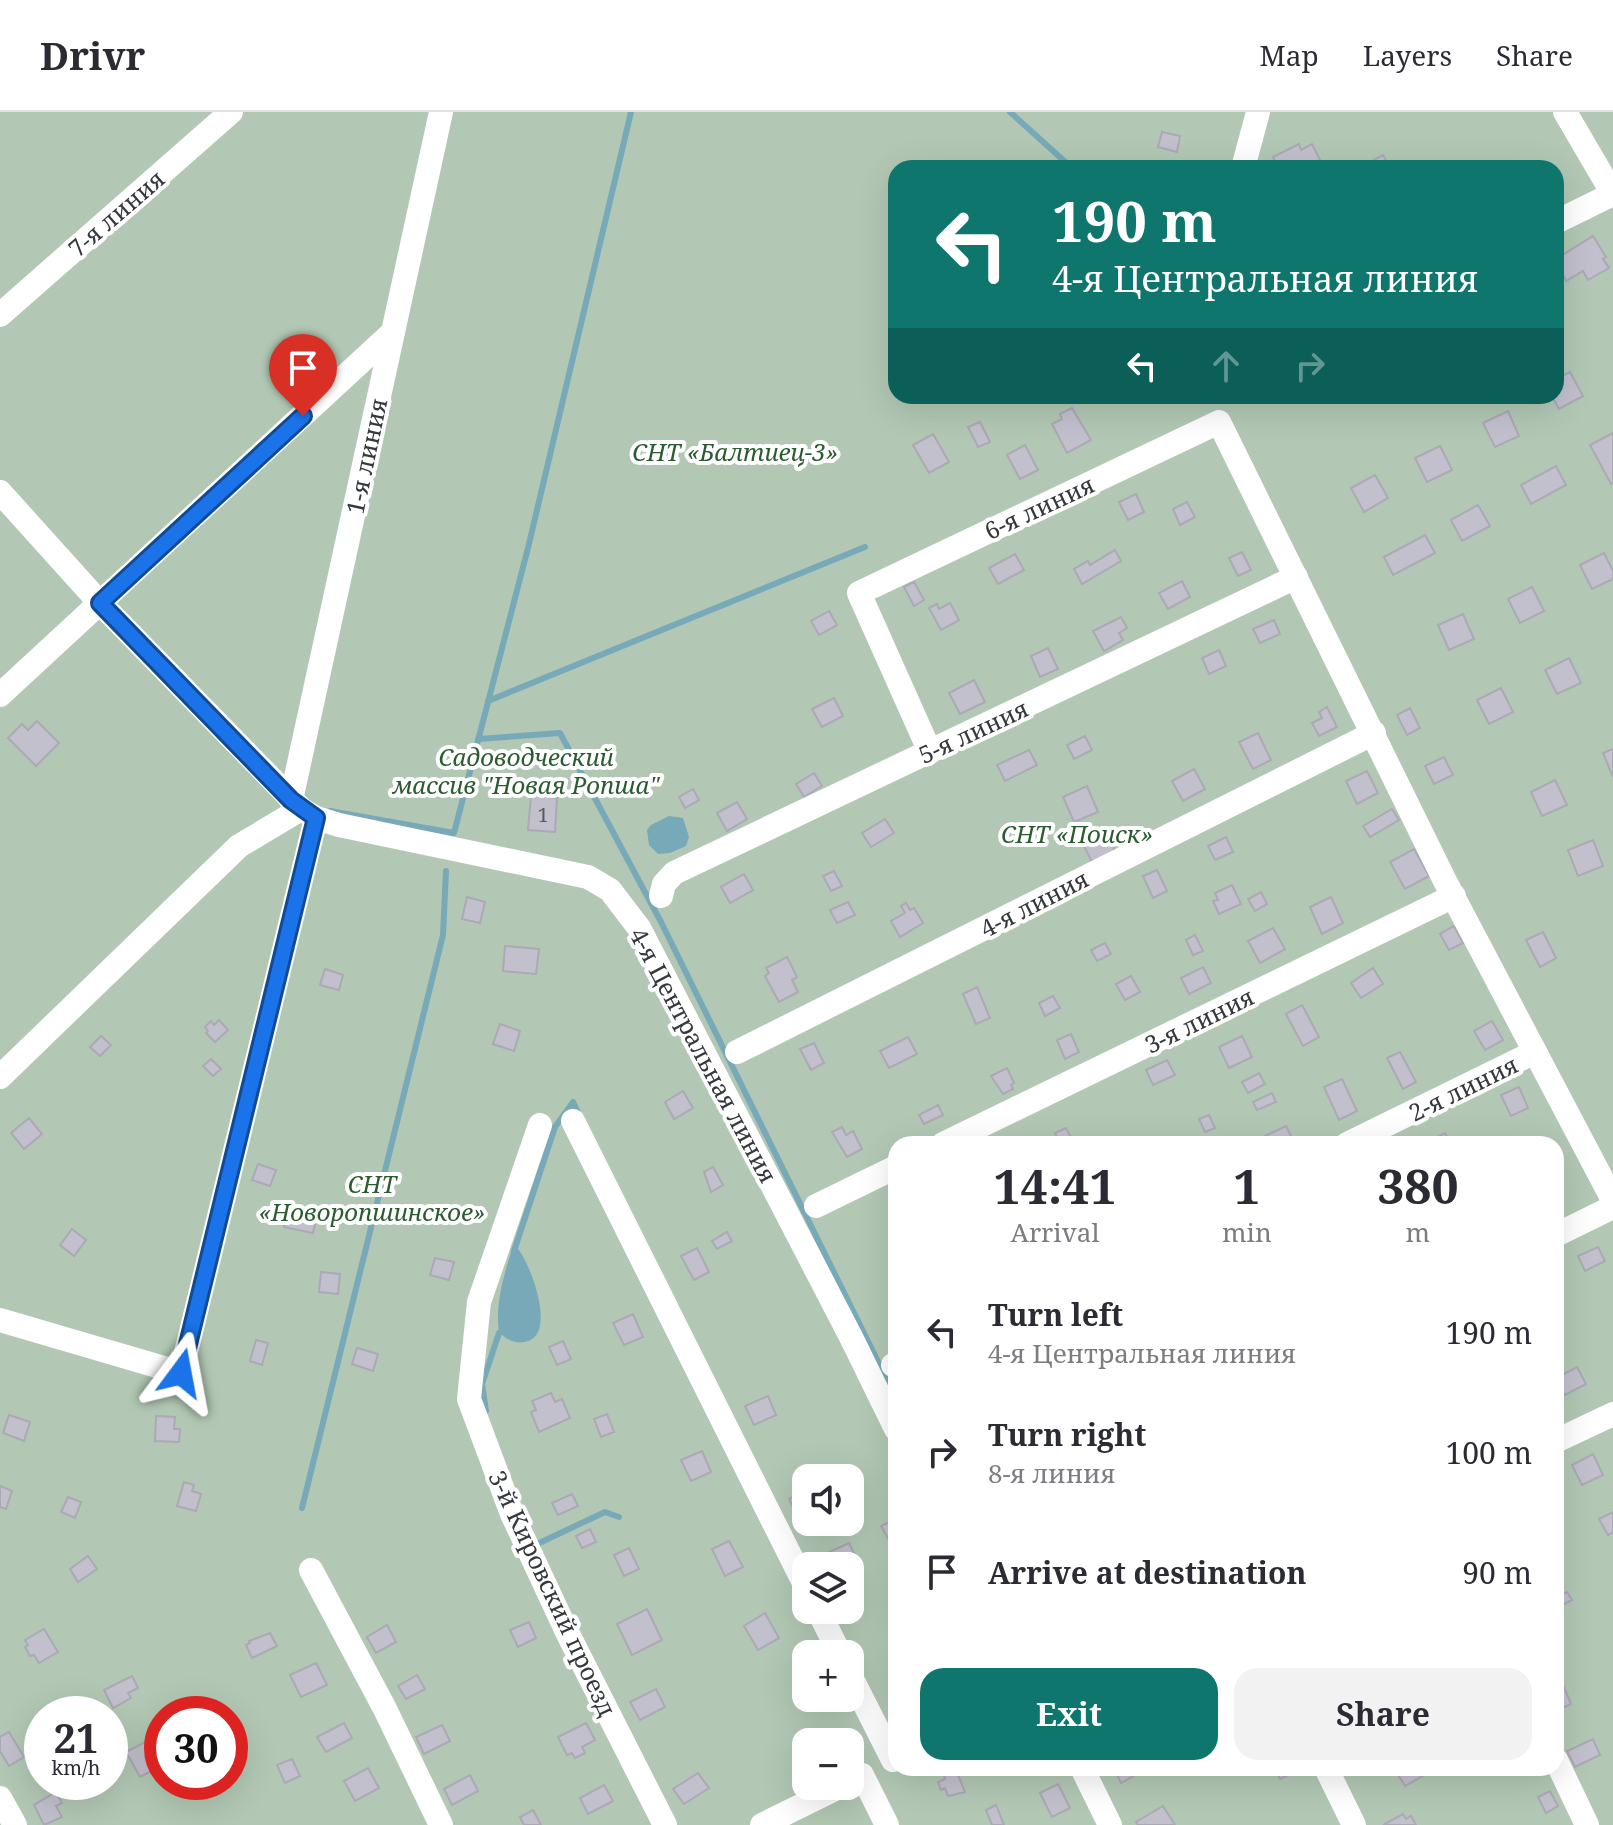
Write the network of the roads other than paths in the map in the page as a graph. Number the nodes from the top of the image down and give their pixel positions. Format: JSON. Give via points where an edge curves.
{"nodes":[{"id":1,"x":231,"y":112,"type":"edge"},
{"id":2,"x":441,"y":112,"type":"edge"},
{"id":3,"x":1258,"y":112,"type":"edge"},
{"id":4,"x":1565,"y":112,"type":"edge"},
{"id":5,"x":1245,"y":160,"type":"edge"},
{"id":6,"x":1564,"y":218,"type":"edge"},
{"id":7,"x":0,"y":315,"type":"edge"},
{"id":8,"x":393,"y":332,"type":"junction"},
{"id":9,"x":0,"y":492,"type":"edge"},
{"id":10,"x":1296,"y":577,"type":"junction"},
{"id":11,"x":100,"y":603,"type":"junction"},
{"id":12,"x":0,"y":695,"type":"edge"},
{"id":13,"x":1374,"y":733,"type":"junction"},
{"id":14,"x":930,"y":752,"type":"junction"},
{"id":15,"x":302,"y":809,"type":"junction"},
{"id":16,"x":661,"y":896,"type":"dead end"},
{"id":17,"x":1454,"y":896,"type":"junction"},
{"id":18,"x":737,"y":1052,"type":"dead end"},
{"id":19,"x":1535,"y":1052,"type":"junction"},
{"id":20,"x":0,"y":1077,"type":"edge"},
{"id":21,"x":573,"y":1121,"type":"dead end"},
{"id":22,"x":540,"y":1125,"type":"dead end"},
{"id":23,"x":959,"y":1136,"type":"edge"},
{"id":24,"x":1363,"y":1136,"type":"edge"},
{"id":25,"x":888,"y":1171,"type":"edge"},
{"id":26,"x":1613,"y":1200,"type":"edge"},
{"id":27,"x":816,"y":1206,"type":"dead end"},
{"id":28,"x":1613,"y":1207,"type":"edge"},
{"id":29,"x":1564,"y":1231,"type":"edge"},
{"id":30,"x":0,"y":1320,"type":"edge"},
{"id":31,"x":888,"y":1413,"type":"edge"},
{"id":32,"x":1612,"y":1416,"type":"edge"},
{"id":33,"x":1564,"y":1437,"type":"edge"},
{"id":34,"x":792,"y":1559,"type":"edge"},
{"id":35,"x":311,"y":1570,"type":"dead end"},
{"id":36,"x":864,"y":1702,"type":"edge"},
{"id":37,"x":888,"y":1748,"type":"edge"},
{"id":38,"x":888,"y":1762,"type":"edge"},
{"id":39,"x":864,"y":1774,"type":"edge"},
{"id":40,"x":1086,"y":1776,"type":"edge"},
{"id":41,"x":1330,"y":1776,"type":"edge"},
{"id":42,"x":1564,"y":1776,"type":"edge"},
{"id":43,"x":864,"y":1797,"type":"edge"},
{"id":44,"x":0,"y":1798,"type":"edge"},
{"id":45,"x":813,"y":1800,"type":"edge"},
{"id":46,"x":15,"y":1825,"type":"edge"},
{"id":47,"x":441,"y":1825,"type":"edge"},
{"id":48,"x":665,"y":1825,"type":"edge"},
{"id":49,"x":762,"y":1825,"type":"edge"},
{"id":50,"x":887,"y":1825,"type":"edge"},
{"id":51,"x":1110,"y":1825,"type":"edge"},
{"id":52,"x":1354,"y":1825,"type":"edge"},
{"id":53,"x":1587,"y":1825,"type":"edge"}],
"edges":[{"from":1,"to":7,"type":"street","name":"7-я линия"},
{"from":2,"to":8,"type":"street","name":"1-я линия"},
{"from":3,"to":5,"type":"street"},
{"from":4,"to":6,"type":"street","via":[[1613,194]]},
{"from":8,"to":11,"type":"street"},
{"from":8,"to":15,"type":"street","name":"1-я линия"},
{"from":9,"to":11,"type":"street"},
{"from":10,"to":13,"type":"street"},
{"from":10,"to":14,"type":"street","name":"5-я линия"},
{"from":10,"to":14,"type":"street","name":"6-я линия","via":[[1219,422],[859,593]]},
{"from":11,"to":12,"type":"street"},
{"from":11,"to":15,"type":"street"},
{"from":13,"to":17,"type":"street"},
{"from":13,"to":18,"type":"street","name":"4-я линия"},
{"from":14,"to":16,"type":"street","name":"5-я линия","via":[[674,873]]},
{"from":15,"to":20,"type":"street","via":[[239,846]]},
{"from":15,"to":30,"type":"street","name":"1-я линия","via":[[181,1373]]},
{"from":15,"to":31,"type":"street","name":"4-я Центральная линия","via":[[339,825],[588,877],[610,890],[639,928]]},
{"from":17,"to":19,"type":"street"},
{"from":17,"to":23,"type":"street","name":"3-я линия"},
{"from":19,"to":24,"type":"street","name":"2-я линия"},
{"from":19,"to":26,"type":"street"},
{"from":21,"to":34,"type":"street"},
{"from":22,"to":48,"type":"street","name":"3-й Кировский проезд","via":[[479,1302],[469,1399],[512,1514]]},
{"from":25,"to":27,"type":"street"},
{"from":28,"to":29,"type":"street"},
{"from":32,"to":33,"type":"street"},
{"from":35,"to":47,"type":"street"},
{"from":36,"to":37,"type":"street"},
{"from":38,"to":39,"type":"street"},
{"from":40,"to":51,"type":"street"},
{"from":41,"to":52,"type":"street"},
{"from":42,"to":53,"type":"street"},
{"from":43,"to":50,"type":"street"},
{"from":44,"to":46,"type":"street"},
{"from":45,"to":49,"type":"street"}]}
